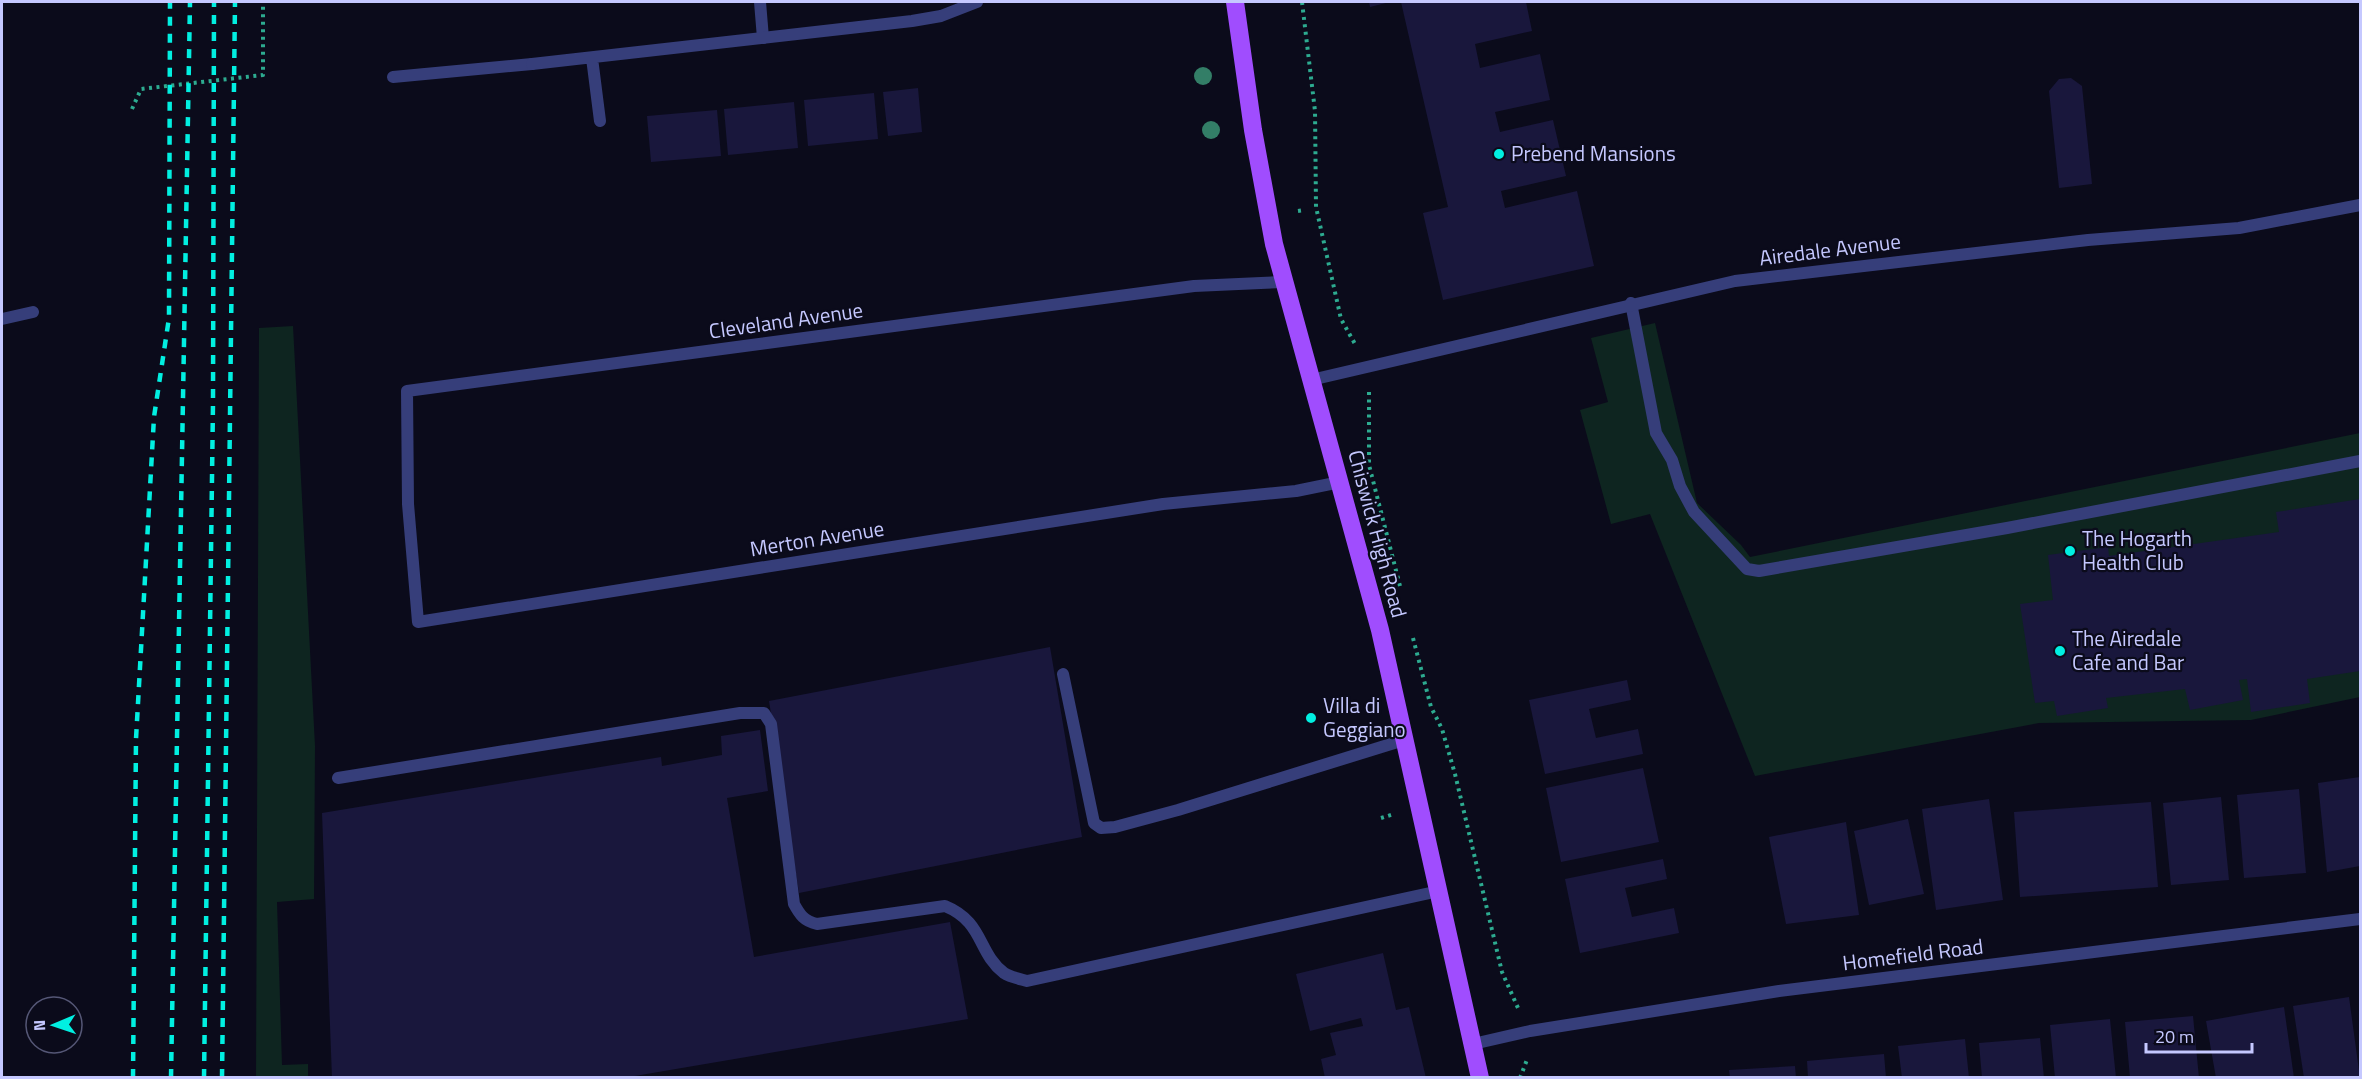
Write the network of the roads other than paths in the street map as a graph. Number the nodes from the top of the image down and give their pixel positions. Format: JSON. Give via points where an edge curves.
{"nodes":[{"id":1,"x":760,"y":2,"type":"edge"},
{"id":2,"x":977,"y":2,"type":"edge"},
{"id":3,"x":1235,"y":2,"type":"edge"},
{"id":4,"x":763,"y":38,"type":"junction"},
{"id":5,"x":592,"y":58,"type":"junction"},
{"id":6,"x":393,"y":77,"type":"dead end"},
{"id":7,"x":600,"y":121,"type":"dead end"},
{"id":8,"x":2361,"y":205,"type":"edge"},
{"id":9,"x":1283,"y":282,"type":"junction"},
{"id":10,"x":1631,"y":303,"type":"junction"},
{"id":11,"x":33,"y":312,"type":"dead end"},
{"id":12,"x":2,"y":319,"type":"edge"},
{"id":13,"x":1311,"y":380,"type":"junction"},
{"id":14,"x":2361,"y":461,"type":"edge"},
{"id":15,"x":1340,"y":482,"type":"junction"},
{"id":16,"x":408,"y":504,"type":"joint"},
{"id":17,"x":1063,"y":674,"type":"dead end"},
{"id":18,"x":1404,"y":740,"type":"junction"},
{"id":19,"x":338,"y":778,"type":"dead end"},
{"id":20,"x":1439,"y":891,"type":"junction"},
{"id":21,"x":2361,"y":919,"type":"edge"},
{"id":22,"x":1473,"y":1044,"type":"junction"},
{"id":23,"x":1480,"y":1077,"type":"edge"}],
"edges":[{"from":1,"to":4,"type":"street"},
{"from":2,"to":4,"type":"street","via":[[940,16]]},
{"from":3,"to":9,"type":"main road","name":"Chiswick High Road","via":[[1256,152]]},
{"from":4,"to":5,"type":"street"},
{"from":5,"to":6,"type":"street"},
{"from":5,"to":7,"type":"street"},
{"from":8,"to":10,"type":"street","name":"Airedale Avenue","via":[[2239,228],[2088,240],[1735,281]]},
{"from":9,"to":13,"type":"main road","name":"Chiswick High Road"},
{"from":9,"to":16,"type":"street","name":"Cleveland Avenue","via":[[1194,286],[407,391]]},
{"from":10,"to":13,"type":"street","name":"Airedale Avenue"},
{"from":10,"to":14,"type":"street","via":[[1656,433],[1694,512],[1747,569],[1759,571],[1958,537]]},
{"from":11,"to":12,"type":"street"},
{"from":13,"to":15,"type":"main road","name":"Chiswick High Road"},
{"from":15,"to":16,"type":"street","name":"Merton Avenue","via":[[1296,491],[1163,504],[418,622]]},
{"from":15,"to":18,"type":"main road","name":"Chiswick High Road","via":[[1380,630]]},
{"from":17,"to":18,"type":"street","via":[[1092,814],[1101,828],[1178,810]]},
{"from":18,"to":20,"type":"main road","name":"Chiswick High Road"},
{"from":19,"to":20,"type":"street","via":[[740,713],[764,713],[771,724],[794,904],[802,917],[817,924],[945,906],[961,913],[974,926],[991,959],[1005,974],[1027,981]]},
{"from":20,"to":22,"type":"main road","name":"Chiswick High Road"},
{"from":21,"to":22,"type":"street","name":"Homefield Road","via":[[1779,991],[1530,1031]]},
{"from":22,"to":23,"type":"main road","name":"Chiswick High Road"}]}
